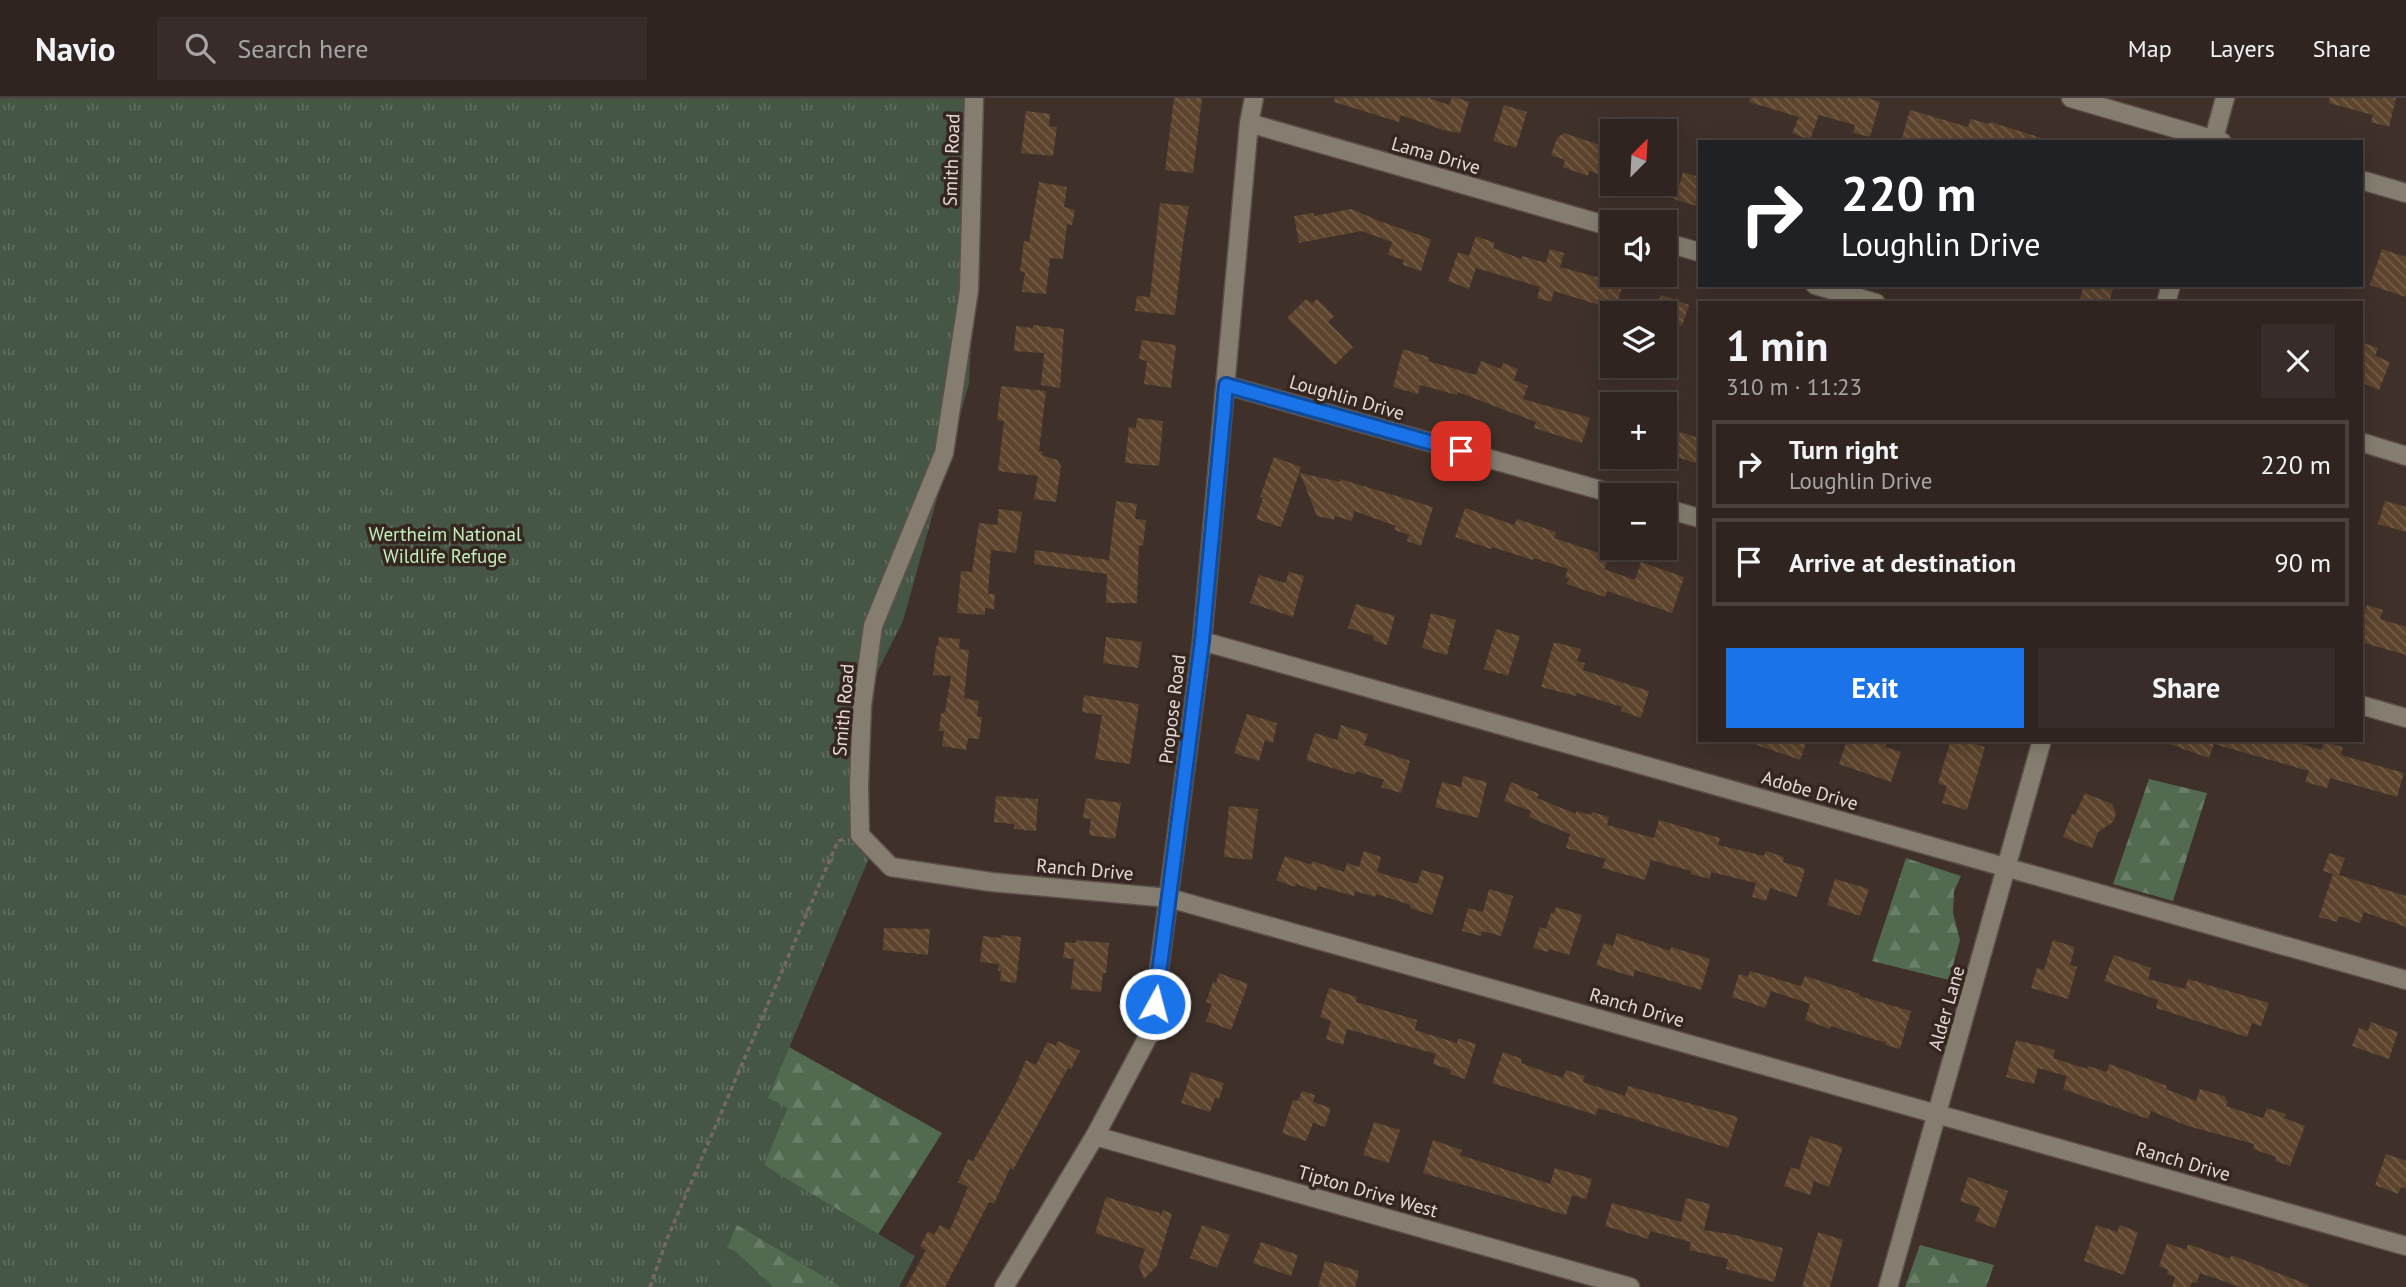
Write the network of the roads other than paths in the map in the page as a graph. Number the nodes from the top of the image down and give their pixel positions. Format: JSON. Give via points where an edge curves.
{"nodes":[{"id":1,"x":974,"y":98,"type":"edge"},
{"id":2,"x":1254,"y":98,"type":"edge"},
{"id":3,"x":2071,"y":98,"type":"edge"},
{"id":4,"x":2225,"y":98,"type":"edge"},
{"id":5,"x":1250,"y":123,"type":"junction"},
{"id":6,"x":2213,"y":140,"type":"edge"},
{"id":7,"x":2216,"y":140,"type":"edge"},
{"id":8,"x":2363,"y":181,"type":"edge"},
{"id":9,"x":2406,"y":193,"type":"edge"},
{"id":10,"x":1600,"y":224,"type":"edge"},
{"id":11,"x":1677,"y":246,"type":"edge"},
{"id":12,"x":1698,"y":252,"type":"edge"},
{"id":13,"x":1822,"y":287,"type":"edge"},
{"id":14,"x":1868,"y":301,"type":"edge"},
{"id":15,"x":1226,"y":385,"type":"junction"},
{"id":16,"x":2363,"y":443,"type":"edge"},
{"id":17,"x":2406,"y":456,"type":"edge"},
{"id":18,"x":1600,"y":490,"type":"edge"},
{"id":19,"x":1677,"y":512,"type":"edge"},
{"id":20,"x":1698,"y":518,"type":"edge"},
{"id":21,"x":1202,"y":641,"type":"junction"},
{"id":22,"x":2363,"y":706,"type":"edge"},
{"id":23,"x":2406,"y":718,"type":"edge"},
{"id":24,"x":2041,"y":742,"type":"edge"},
{"id":25,"x":860,"y":835,"type":"joint"},
{"id":26,"x":2007,"y":867,"type":"junction"},
{"id":27,"x":1169,"y":898,"type":"junction"},
{"id":28,"x":2406,"y":980,"type":"edge"},
{"id":29,"x":1938,"y":1113,"type":"junction"},
{"id":30,"x":1095,"y":1136,"type":"junction"},
{"id":31,"x":2406,"y":1246,"type":"edge"},
{"id":32,"x":1004,"y":1287,"type":"edge"},
{"id":33,"x":1630,"y":1287,"type":"edge"},
{"id":34,"x":1888,"y":1287,"type":"edge"}],
"edges":[{"from":1,"to":25,"type":"street","name":"Smith Road","via":[[969,290],[944,453],[873,626],[862,706]]},
{"from":2,"to":5,"type":"street","name":"Propose Road"},
{"from":3,"to":6,"type":"street"},
{"from":4,"to":7,"type":"street"},
{"from":5,"to":10,"type":"street","name":"Lama Drive"},
{"from":5,"to":15,"type":"street","name":"Propose Road"},
{"from":8,"to":9,"type":"street"},
{"from":11,"to":12,"type":"street"},
{"from":13,"to":14,"type":"street"},
{"from":15,"to":18,"type":"street","name":"Loughlin Drive"},
{"from":15,"to":21,"type":"street","name":"Propose Road"},
{"from":16,"to":17,"type":"street"},
{"from":19,"to":20,"type":"street"},
{"from":21,"to":26,"type":"street","name":"Adobe Drive"},
{"from":21,"to":27,"type":"street","name":"Propose Road"},
{"from":22,"to":23,"type":"street"},
{"from":24,"to":26,"type":"street","name":"Alder Lane"},
{"from":25,"to":27,"type":"street","name":"Ranch Drive","via":[[891,867],[991,882]]},
{"from":26,"to":28,"type":"street","name":"Adobe Drive"},
{"from":26,"to":29,"type":"street","name":"Alder Lane"},
{"from":27,"to":29,"type":"street","name":"Ranch Drive"},
{"from":27,"to":30,"type":"street","name":"Propose Road","via":[[1151,1031]]},
{"from":29,"to":31,"type":"street","name":"Ranch Drive"},
{"from":29,"to":34,"type":"street","name":"Alder Lane"},
{"from":30,"to":32,"type":"street","name":"Propose Road"},
{"from":30,"to":33,"type":"street","name":"Tipton Drive West"}]}
